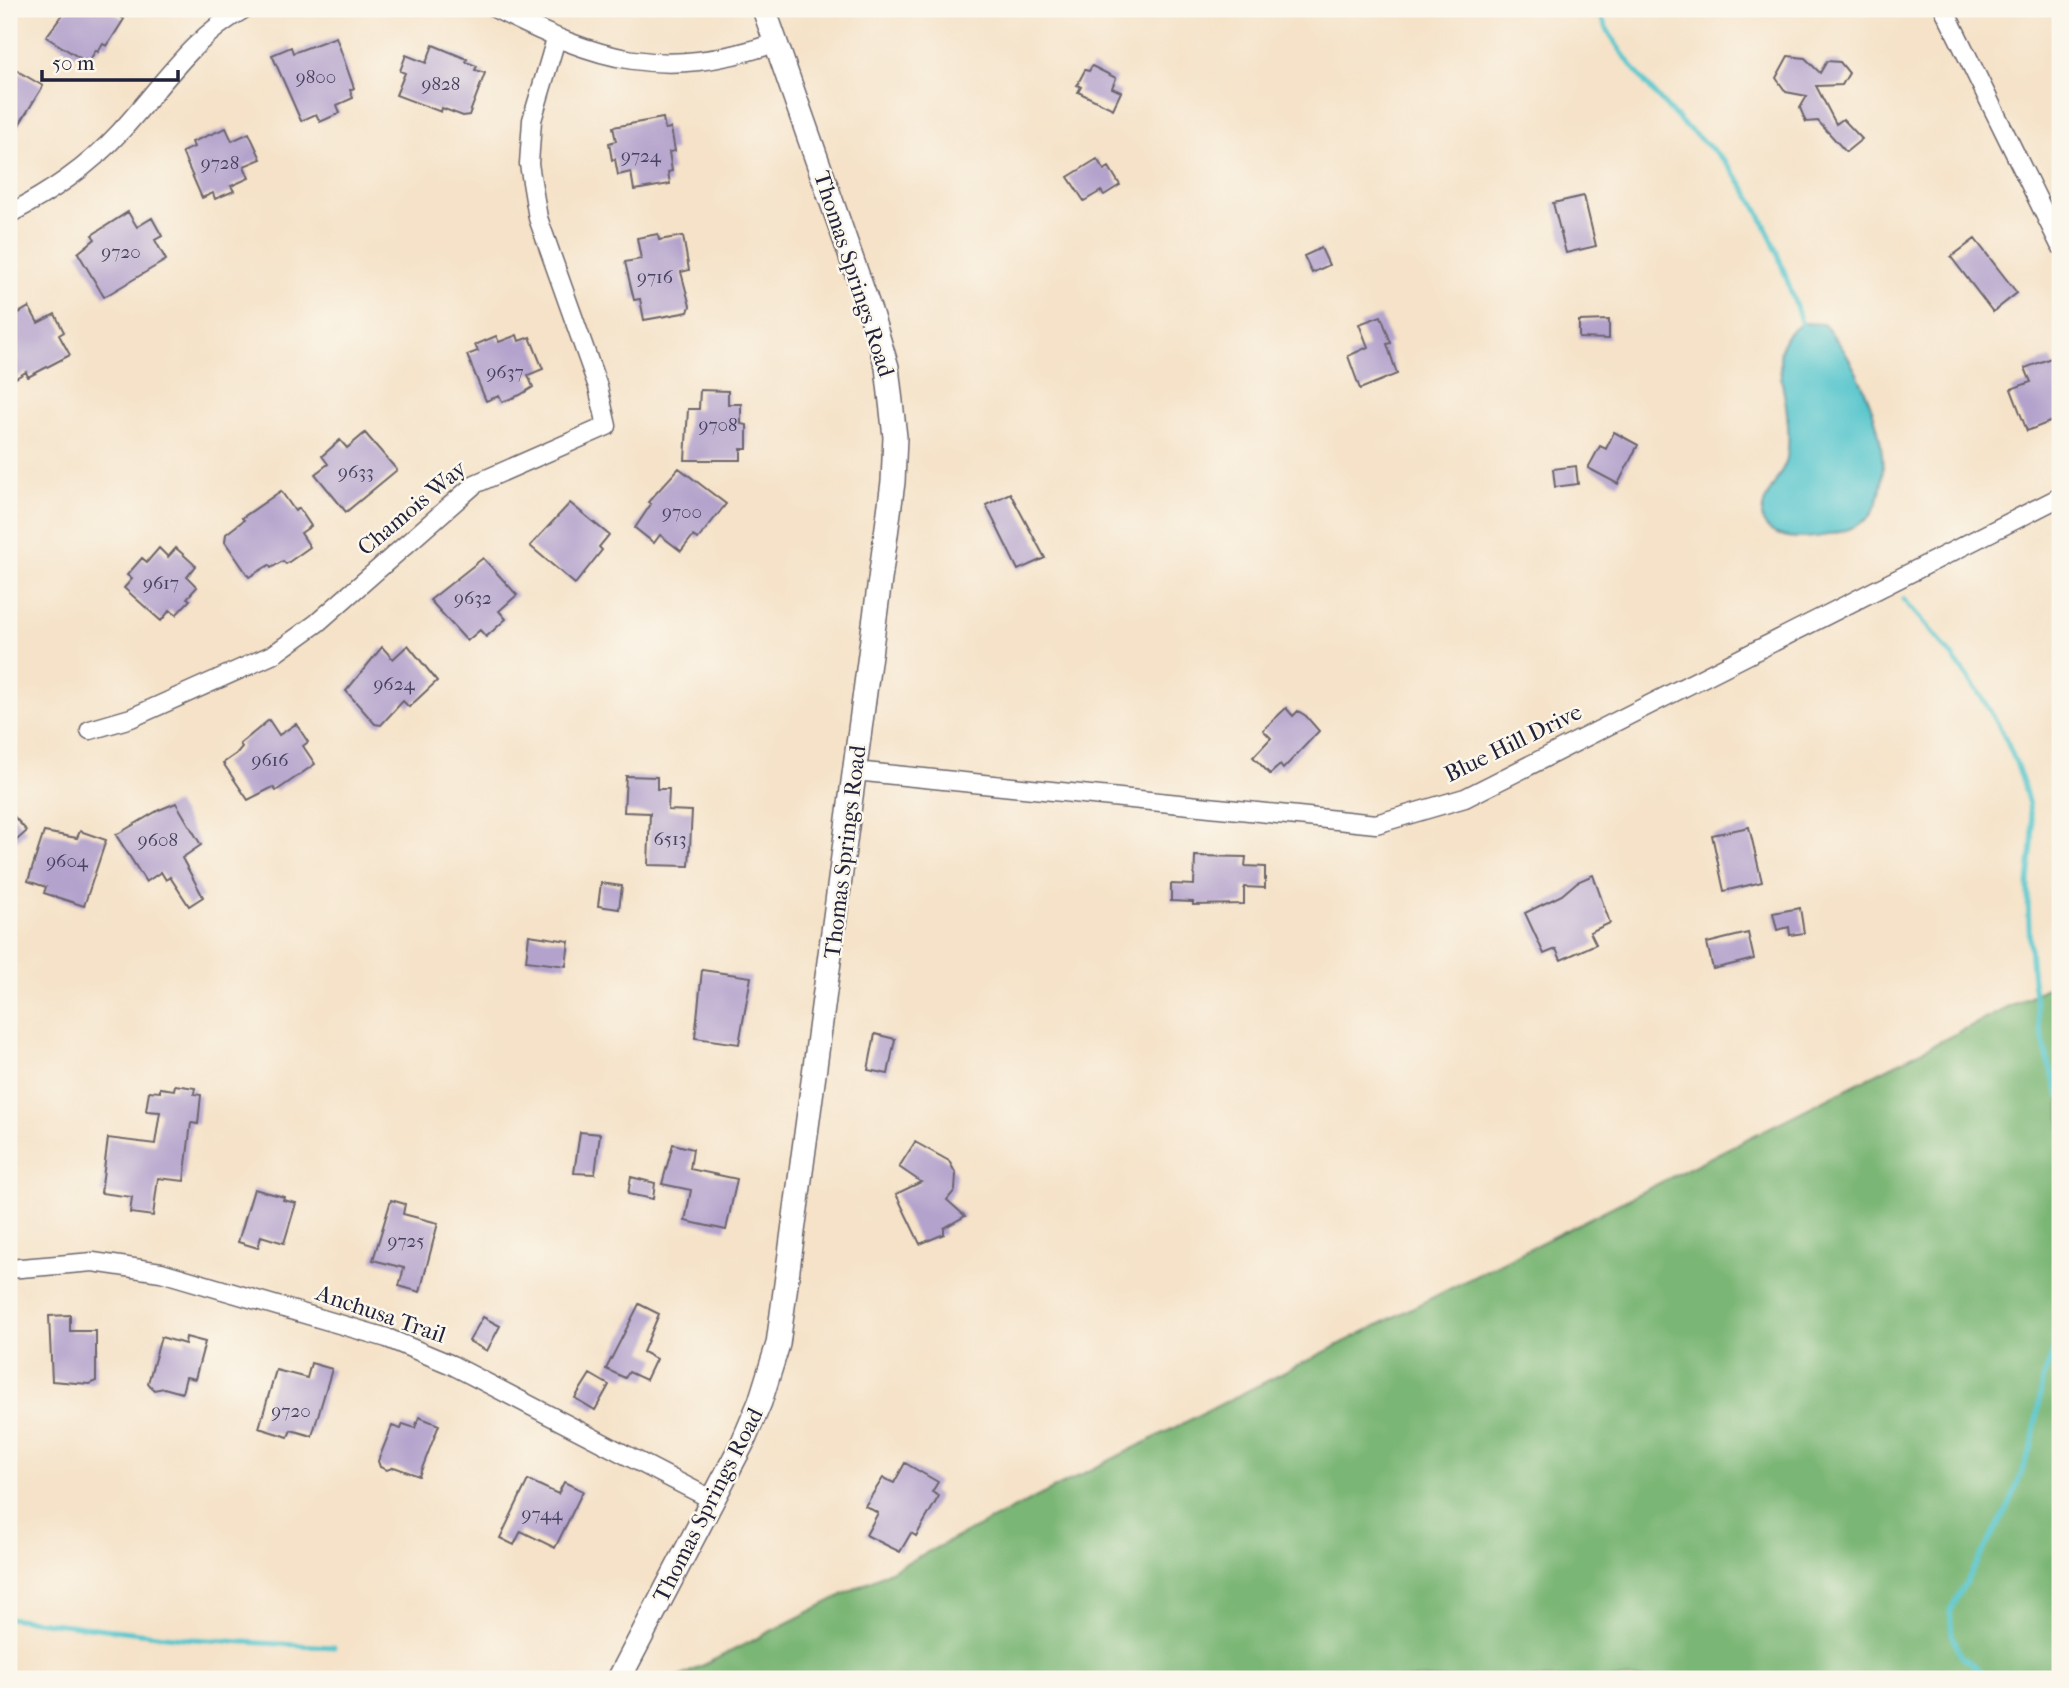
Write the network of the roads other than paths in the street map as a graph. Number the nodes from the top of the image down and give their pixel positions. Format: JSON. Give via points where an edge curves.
{"nodes":[{"id":1,"x":244,"y":9,"type":"edge"},
{"id":2,"x":496,"y":9,"type":"edge"},
{"id":3,"x":764,"y":9,"type":"edge"},
{"id":4,"x":1944,"y":9,"type":"edge"},
{"id":5,"x":555,"y":39,"type":"junction"},
{"id":6,"x":775,"y":43,"type":"junction"},
{"id":7,"x":9,"y":214,"type":"edge"},
{"id":8,"x":2060,"y":245,"type":"edge"},
{"id":9,"x":2060,"y":497,"type":"edge"},
{"id":10,"x":90,"y":730,"type":"dead end"},
{"id":11,"x":855,"y":771,"type":"junction"},
{"id":12,"x":9,"y":1269,"type":"edge"},
{"id":13,"x":711,"y":1499,"type":"junction"},
{"id":14,"x":619,"y":1679,"type":"edge"}],
"edges":[{"from":1,"to":7,"type":"street","via":[[198,42],[83,169]]},
{"from":2,"to":5,"type":"street"},
{"from":3,"to":6,"type":"street","name":"Thomas Springs Road"},
{"from":4,"to":8,"type":"street"},
{"from":5,"to":6,"type":"street","via":[[594,53],[646,62],[712,59]]},
{"from":5,"to":10,"type":"street","name":"Chamois Way","via":[[532,120],[529,164],[538,218],[598,387],[607,426],[475,484],[317,623],[274,654],[142,713]]},
{"from":6,"to":11,"type":"street","name":"Thomas Springs Road","via":[[876,328],[893,399],[893,482]]},
{"from":9,"to":11,"type":"street","name":"Blue Hill Drive","via":[[1465,798],[1376,824]]},
{"from":11,"to":13,"type":"street","name":"Thomas Springs Road","via":[[778,1344],[743,1442]]},
{"from":12,"to":13,"type":"street","name":"Anchusa Trail","via":[[93,1262],[161,1272],[387,1338],[452,1365]]},
{"from":13,"to":14,"type":"street","name":"Thomas Springs Road"}]}
